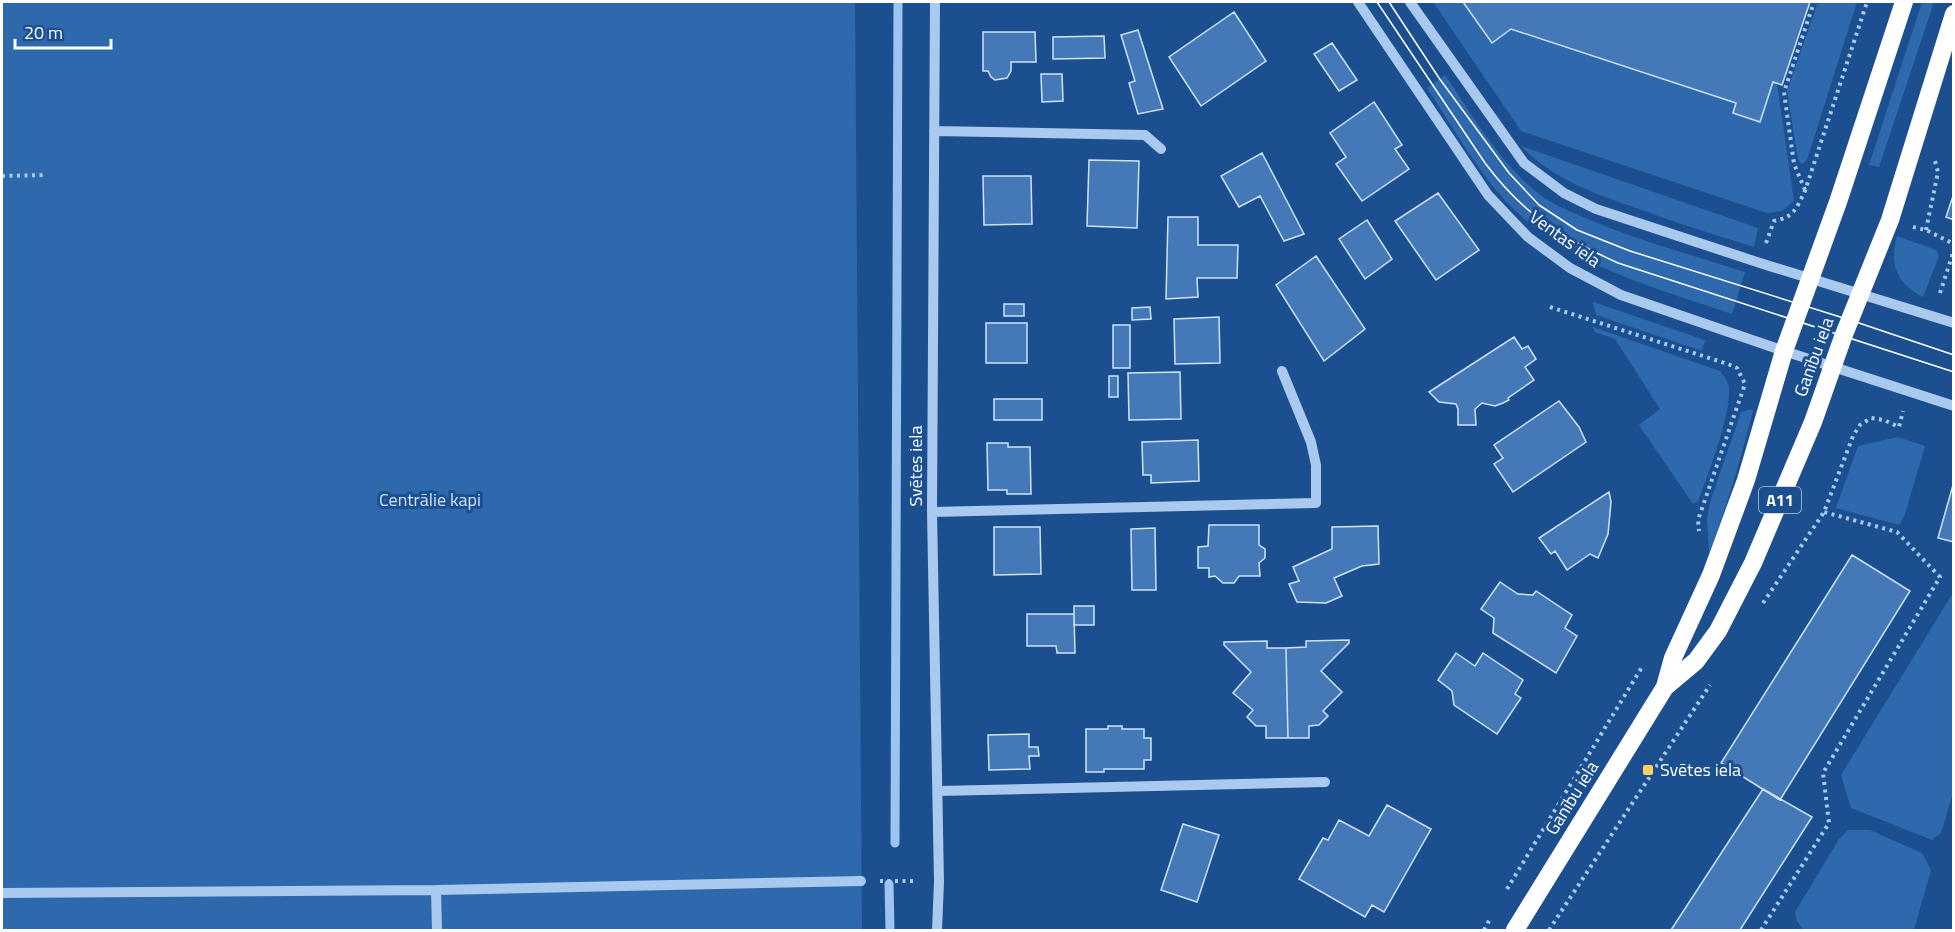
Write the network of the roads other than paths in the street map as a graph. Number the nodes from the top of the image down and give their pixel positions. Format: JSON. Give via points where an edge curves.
{"nodes":[{"id":1,"x":935,"y":2,"type":"edge"},
{"id":2,"x":1358,"y":2,"type":"edge"},
{"id":3,"x":1410,"y":2,"type":"edge"},
{"id":4,"x":1904,"y":2,"type":"edge"},
{"id":5,"x":1953,"y":15,"type":"edge"},
{"id":6,"x":934,"y":131,"type":"junction"},
{"id":7,"x":1161,"y":149,"type":"dead end"},
{"id":8,"x":1811,"y":278,"type":"junction"},
{"id":9,"x":1861,"y":294,"type":"junction"},
{"id":10,"x":1953,"y":323,"type":"edge"},
{"id":11,"x":1784,"y":351,"type":"junction"},
{"id":12,"x":1832,"y":366,"type":"junction"},
{"id":13,"x":1282,"y":370,"type":"dead end"},
{"id":14,"x":1953,"y":406,"type":"edge"},
{"id":15,"x":932,"y":512,"type":"junction"},
{"id":16,"x":1665,"y":687,"type":"junction"},
{"id":17,"x":1325,"y":782,"type":"dead end"},
{"id":18,"x":938,"y":791,"type":"junction"},
{"id":19,"x":861,"y":881,"type":"road end"},
{"id":20,"x":436,"y":890,"type":"junction"},
{"id":21,"x":2,"y":893,"type":"edge"},
{"id":22,"x":437,"y":930,"type":"edge"},
{"id":23,"x":937,"y":930,"type":"edge"},
{"id":24,"x":1515,"y":930,"type":"edge"}],
"edges":[{"from":1,"to":6,"type":"street","name":"Svētes iela"},
{"from":2,"to":11,"type":"street","name":"Ventas iela","via":[[1488,195],[1528,237],[1570,268],[1621,295]]},
{"from":3,"to":8,"type":"street","name":"Ventas iela","via":[[1512,148],[1549,183],[1596,209]]},
{"from":4,"to":8,"type":"highway","name":"Ganību iela","number":"A11"},
{"from":5,"to":9,"type":"highway","name":"Ganību iela","number":"A11","via":[[1890,220]]},
{"from":6,"to":7,"type":"street","via":[[1145,135]]},
{"from":6,"to":15,"type":"street","name":"Svētes iela"},
{"from":8,"to":9,"type":"street","name":"Ventas iela"},
{"from":8,"to":11,"type":"highway","name":"Ganību iela","number":"A11"},
{"from":9,"to":10,"type":"street","name":"Ventas iela"},
{"from":9,"to":12,"type":"highway","name":"Ganību iela","number":"A11"},
{"from":11,"to":12,"type":"street","name":"Ventas iela"},
{"from":11,"to":16,"type":"highway","name":"Ganību iela","number":"A11","via":[[1746,480],[1711,575],[1673,658]]},
{"from":12,"to":14,"type":"street","name":"Ventas iela"},
{"from":12,"to":16,"type":"highway","name":"Ganību iela","number":"A11","via":[[1813,422],[1762,542],[1718,631],[1696,661]]},
{"from":13,"to":15,"type":"street","via":[[1311,442],[1316,465],[1316,503]]},
{"from":15,"to":18,"type":"street","name":"Svētes iela"},
{"from":16,"to":24,"type":"highway","name":"Ganību iela","number":"A11"},
{"from":17,"to":18,"type":"street"},
{"from":18,"to":23,"type":"street","name":"Svētes iela"},
{"from":19,"to":20,"type":"street"},
{"from":20,"to":21,"type":"street"},
{"from":20,"to":22,"type":"street"}]}
